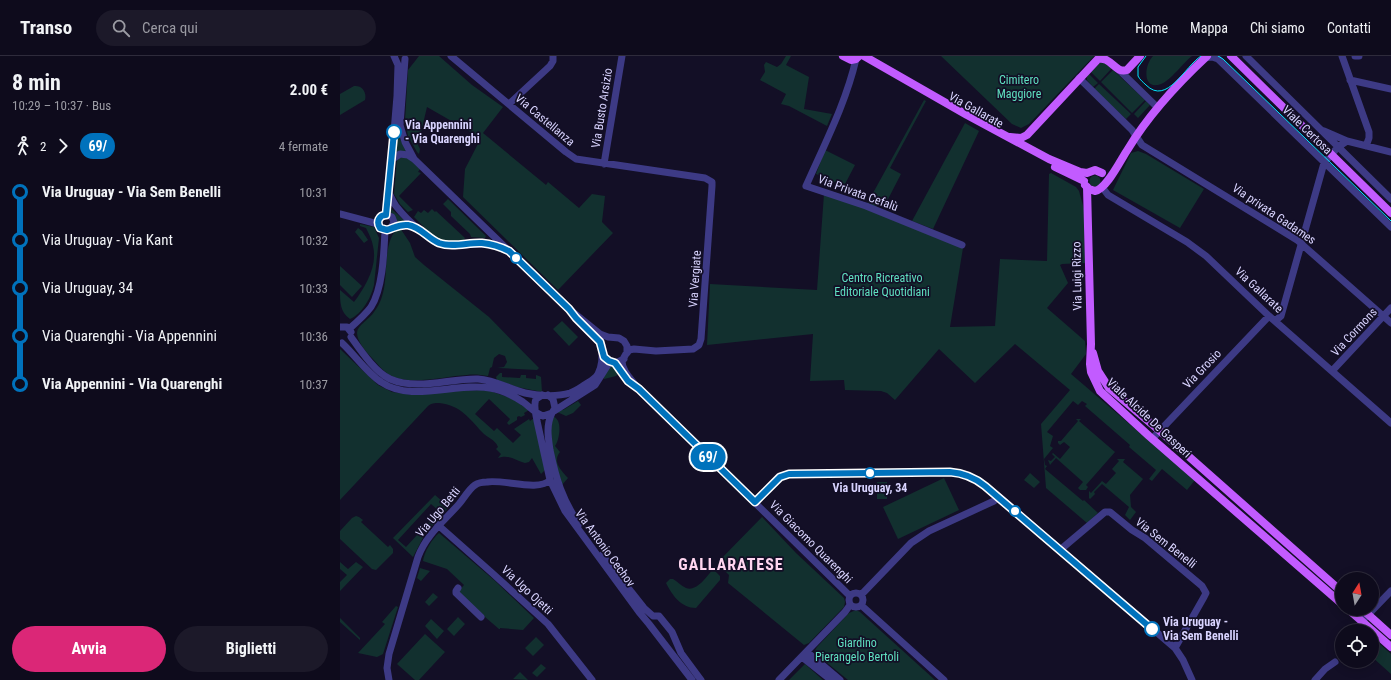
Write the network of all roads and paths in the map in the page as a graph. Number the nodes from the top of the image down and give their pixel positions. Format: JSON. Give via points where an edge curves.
{"nodes":[{"id":1,"x":451,"y":56,"type":"edge"},
{"id":2,"x":554,"y":56,"type":"edge"},
{"id":3,"x":622,"y":56,"type":"edge"},
{"id":4,"x":844,"y":56,"type":"edge"},
{"id":5,"x":1140,"y":56,"type":"edge"},
{"id":6,"x":1232,"y":56,"type":"edge"},
{"id":7,"x":1246,"y":56,"type":"edge"},
{"id":8,"x":1342,"y":56,"type":"edge"},
{"id":9,"x":1355,"y":56,"type":"edge"},
{"id":10,"x":1359,"y":56,"type":"edge"},
{"id":11,"x":395,"y":57,"type":"edge"},
{"id":12,"x":859,"y":57,"type":"edge"},
{"id":13,"x":1205,"y":57,"type":"edge"},
{"id":14,"x":407,"y":58,"type":"edge"},
{"id":15,"x":1118,"y":69,"type":"junction"},
{"id":16,"x":1079,"y":78,"type":"junction"},
{"id":17,"x":1350,"y":80,"type":"junction"},
{"id":18,"x":1366,"y":83,"type":"junction"},
{"id":19,"x":1391,"y":89,"type":"edge"},
{"id":20,"x":1355,"y":92,"type":"junction"},
{"id":21,"x":509,"y":104,"type":"junction"},
{"id":22,"x":1157,"y":107,"type":"junction"},
{"id":23,"x":1320,"y":129,"type":"junction"},
{"id":24,"x":1135,"y":136,"type":"junction"},
{"id":25,"x":1008,"y":137,"type":"junction"},
{"id":26,"x":1347,"y":141,"type":"junction"},
{"id":27,"x":1366,"y":146,"type":"junction"},
{"id":28,"x":1338,"y":147,"type":"junction"},
{"id":29,"x":1391,"y":152,"type":"edge"},
{"id":30,"x":1332,"y":154,"type":"junction"},
{"id":31,"x":414,"y":159,"type":"junction"},
{"id":32,"x":391,"y":160,"type":"junction"},
{"id":33,"x":1324,"y":163,"type":"junction"},
{"id":34,"x":604,"y":164,"type":"junction"},
{"id":35,"x":1047,"y":164,"type":"junction"},
{"id":36,"x":1115,"y":170,"type":"junction"},
{"id":37,"x":1102,"y":173,"type":"junction"},
{"id":38,"x":1086,"y":180,"type":"junction"},
{"id":39,"x":711,"y":181,"type":"joint"},
{"id":40,"x":1101,"y":187,"type":"junction"},
{"id":41,"x":388,"y":191,"type":"junction"},
{"id":42,"x":1391,"y":199,"type":"edge"},
{"id":43,"x":1088,"y":208,"type":"junction"},
{"id":44,"x":1391,"y":212,"type":"edge"},
{"id":45,"x":340,"y":214,"type":"edge"},
{"id":46,"x":386,"y":215,"type":"junction"},
{"id":47,"x":379,"y":221,"type":"junction"},
{"id":48,"x":1391,"y":227,"type":"edge"},
{"id":49,"x":418,"y":228,"type":"junction"},
{"id":50,"x":388,"y":229,"type":"junction"},
{"id":51,"x":488,"y":230,"type":"junction"},
{"id":52,"x":482,"y":243,"type":"junction"},
{"id":53,"x":1301,"y":243,"type":"junction"},
{"id":54,"x":962,"y":245,"type":"dead end"},
{"id":55,"x":509,"y":251,"type":"junction"},
{"id":56,"x":1391,"y":308,"type":"edge"},
{"id":57,"x":569,"y":309,"type":"junction"},
{"id":58,"x":1269,"y":316,"type":"junction"},
{"id":59,"x":1383,"y":316,"type":"junction"},
{"id":60,"x":340,"y":320,"type":"edge"},
{"id":61,"x":1275,"y":321,"type":"junction"},
{"id":62,"x":1391,"y":323,"type":"edge"},
{"id":63,"x":345,"y":328,"type":"edge"},
{"id":64,"x":351,"y":337,"type":"junction"},
{"id":65,"x":612,"y":337,"type":"junction"},
{"id":66,"x":341,"y":343,"type":"edge"},
{"id":67,"x":625,"y":343,"type":"junction"},
{"id":68,"x":1091,"y":344,"type":"junction"},
{"id":69,"x":602,"y":350,"type":"junction"},
{"id":70,"x":667,"y":350,"type":"junction"},
{"id":71,"x":626,"y":356,"type":"junction"},
{"id":72,"x":613,"y":362,"type":"junction"},
{"id":73,"x":1332,"y":371,"type":"junction"},
{"id":74,"x":637,"y":387,"type":"junction"},
{"id":75,"x":545,"y":395,"type":"junction"},
{"id":76,"x":537,"y":412,"type":"junction"},
{"id":77,"x":553,"y":412,"type":"junction"},
{"id":78,"x":1391,"y":423,"type":"edge"},
{"id":79,"x":1160,"y":431,"type":"junction"},
{"id":80,"x":1152,"y":439,"type":"junction"},
{"id":81,"x":553,"y":479,"type":"junction"},
{"id":82,"x":998,"y":496,"type":"junction"},
{"id":83,"x":755,"y":502,"type":"junction"},
{"id":84,"x":438,"y":525,"type":"junction"},
{"id":85,"x":1060,"y":550,"type":"junction"},
{"id":86,"x":1335,"y":586,"type":"edge"},
{"id":87,"x":458,"y":588,"type":"dead end"},
{"id":88,"x":1391,"y":591,"type":"edge"},
{"id":89,"x":861,"y":595,"type":"junction"},
{"id":90,"x":850,"y":596,"type":"junction"},
{"id":91,"x":1335,"y":598,"type":"edge"},
{"id":92,"x":1379,"y":601,"type":"edge"},
{"id":93,"x":850,"y":605,"type":"junction"},
{"id":94,"x":861,"y":605,"type":"junction"},
{"id":95,"x":481,"y":616,"type":"dead end"},
{"id":96,"x":653,"y":616,"type":"junction"},
{"id":97,"x":1356,"y":616,"type":"edge"},
{"id":98,"x":1364,"y":616,"type":"edge"},
{"id":99,"x":1370,"y":616,"type":"edge"},
{"id":100,"x":1362,"y":621,"type":"junction"},
{"id":101,"x":649,"y":624,"type":"junction"},
{"id":102,"x":1391,"y":635,"type":"edge"},
{"id":103,"x":674,"y":636,"type":"junction"},
{"id":104,"x":664,"y":643,"type":"junction"},
{"id":105,"x":1391,"y":647,"type":"edge"},
{"id":106,"x":1175,"y":648,"type":"junction"},
{"id":107,"x":804,"y":655,"type":"junction"},
{"id":108,"x":1335,"y":662,"type":"dead end"},
{"id":109,"x":389,"y":680,"type":"edge"},
{"id":110,"x":592,"y":680,"type":"edge"},
{"id":111,"x":692,"y":680,"type":"edge"},
{"id":112,"x":701,"y":680,"type":"edge"},
{"id":113,"x":779,"y":680,"type":"edge"},
{"id":114,"x":831,"y":680,"type":"edge"},
{"id":115,"x":840,"y":680,"type":"edge"},
{"id":116,"x":944,"y":680,"type":"edge"},
{"id":117,"x":1192,"y":680,"type":"edge"},
{"id":118,"x":1315,"y":680,"type":"edge"}],
"edges":[{"from":1,"to":21,"type":"street","name":"Via Castellanza"},
{"from":2,"to":21,"type":"street","via":[[550,66]]},
{"from":3,"to":34,"type":"street","name":"Via Busto Arsizio"},
{"from":4,"to":12,"type":"main road","name":"Via Gallarate","via":[[849,60]]},
{"from":5,"to":15,"type":"main road","via":[[1127,70]]},
{"from":6,"to":30,"type":"main road","name":"Viale Certosa"},
{"from":7,"to":23,"type":"street","name":"Viale Certosa"},
{"from":8,"to":17,"type":"street"},
{"from":9,"to":10,"type":"street"},
{"from":11,"to":14,"type":"street","via":[[400,60]]},
{"from":11,"to":32,"type":"street","via":[[398,65],[397,96]]},
{"from":12,"to":25,"type":"main road","name":"Via Gallarate"},
{"from":12,"to":35,"type":"main road","name":"Via Gallarate"},
{"from":12,"to":54,"type":"street","name":"Via Privata Cefalù","via":[[806,186],[866,206]]},
{"from":13,"to":22,"type":"main road"},
{"from":13,"to":33,"type":"street","name":"Viale Certosa","via":[[1218,59]]},
{"from":14,"to":31,"type":"street","name":"Via Giacomo Quarenghi","via":[[403,69],[400,116],[401,130]]},
{"from":15,"to":16,"type":"main road","via":[[1108,59],[1099,58]]},
{"from":15,"to":22,"type":"street"},
{"from":16,"to":24,"type":"street","name":"Via privata Gadames","via":[[1132,130]]},
{"from":16,"to":25,"type":"main road","via":[[1027,135],[1021,138]]},
{"from":17,"to":18,"type":"street"},
{"from":17,"to":20,"type":"street"},
{"from":18,"to":19,"type":"street"},
{"from":18,"to":20,"type":"street"},
{"from":20,"to":27,"type":"street","via":[[1369,132]]},
{"from":21,"to":34,"type":"street","name":"Via Castellanza","via":[[576,159]]},
{"from":22,"to":24,"type":"main road"},
{"from":23,"to":26,"type":"street","name":"Viale Certosa"},
{"from":23,"to":28,"type":"street","name":"Viale Certosa"},
{"from":24,"to":36,"type":"main road"},
{"from":24,"to":53,"type":"street","name":"Via privata Gadames","via":[[1142,144]]},
{"from":25,"to":38,"type":"main road","name":"Via Gallarate","via":[[1075,170]]},
{"from":26,"to":27,"type":"street"},
{"from":26,"to":28,"type":"street","name":"Viale Certosa"},
{"from":27,"to":29,"type":"street"},
{"from":28,"to":30,"type":"street"},
{"from":28,"to":42,"type":"street","name":"Viale Certosa"},
{"from":30,"to":33,"type":"street"},
{"from":30,"to":44,"type":"main road","name":"Viale Certosa"},
{"from":31,"to":32,"type":"street","via":[[400,154]]},
{"from":31,"to":51,"type":"street","name":"Via Giacomo Quarenghi"},
{"from":32,"to":41,"type":"street"},
{"from":33,"to":48,"type":"street","name":"Viale Certosa"},
{"from":33,"to":53,"type":"street"},
{"from":34,"to":39,"type":"street","name":"Via Castellanza","via":[[705,178]]},
{"from":35,"to":38,"type":"main road","name":"Via Gallarate"},
{"from":35,"to":43,"type":"main road","via":[[1080,186]]},
{"from":36,"to":37,"type":"main road"},
{"from":36,"to":40,"type":"main road"},
{"from":37,"to":38,"type":"main road","name":"Via Gallarate","via":[[1095,170]]},
{"from":37,"to":40,"type":"main road","via":[[1105,179]]},
{"from":38,"to":40,"type":"main road","name":"Via Gallarate","via":[[1092,190]]},
{"from":38,"to":43,"type":"main road","name":"Via Luigi Rizzo"},
{"from":39,"to":70,"type":"street","name":"Via Vergiate","via":[[701,340],[693,349]]},
{"from":40,"to":43,"type":"main road"},
{"from":40,"to":58,"type":"street","name":"Via Gallarate","via":[[1108,195],[1206,256]]},
{"from":41,"to":46,"type":"street"},
{"from":41,"to":49,"type":"street","via":[[395,205]]},
{"from":43,"to":68,"type":"main road","name":"Via Luigi Rizzo"},
{"from":45,"to":47,"type":"street"},
{"from":46,"to":47,"type":"street"},
{"from":46,"to":50,"type":"street","via":[[391,216],[394,224]]},
{"from":47,"to":50,"type":"street","via":[[381,228]]},
{"from":49,"to":50,"type":"street","via":[[403,225]]},
{"from":49,"to":52,"type":"street","via":[[440,243],[448,245]]},
{"from":50,"to":63,"type":"street","via":[[377,295],[366,314]]},
{"from":51,"to":52,"type":"street","via":[[489,239]]},
{"from":51,"to":55,"type":"street","name":"Via Giacomo Quarenghi"},
{"from":52,"to":55,"type":"street"},
{"from":53,"to":59,"type":"street","name":"Via privata Gadames"},
{"from":53,"to":61,"type":"street","via":[[1281,316]]},
{"from":55,"to":57,"type":"street","name":"Via Giacomo Quarenghi"},
{"from":56,"to":59,"type":"street","name":"Via Cormons"},
{"from":57,"to":65,"type":"street","name":"Via Giacomo Quarenghi","via":[[600,334]]},
{"from":57,"to":69,"type":"street","name":"Via Giacomo Quarenghi","via":[[600,342]]},
{"from":58,"to":61,"type":"street","name":"Via Gallarate"},
{"from":58,"to":79,"type":"street","name":"Via Grosio"},
{"from":59,"to":62,"type":"street","name":"Via privata Gadames"},
{"from":59,"to":73,"type":"street","name":"Via Cormons"},
{"from":60,"to":63,"type":"street"},
{"from":61,"to":73,"type":"street","name":"Via Gallarate"},
{"from":63,"to":64,"type":"street","via":[[351,333]]},
{"from":64,"to":66,"type":"street","via":[[348,342]]},
{"from":64,"to":75,"type":"street","via":[[381,373],[394,381],[418,384],[463,379],[485,380],[523,393]]},
{"from":65,"to":67,"type":"street","name":"Via Giacomo Quarenghi","via":[[620,338]]},
{"from":65,"to":69,"type":"street","via":[[606,340]]},
{"from":66,"to":76,"type":"street","via":[[378,380],[393,388],[414,391],[490,388],[512,396]]},
{"from":67,"to":70,"type":"street","name":"Via Vergiate"},
{"from":67,"to":71,"type":"street","name":"Via Giacomo Quarenghi"},
{"from":68,"to":79,"type":"main road","name":"Viale Alcide De Gasperi","via":[[1098,371],[1109,388]]},
{"from":68,"to":80,"type":"main road","name":"Viale Alcide De Gasperi","via":[[1091,372],[1100,391]]},
{"from":69,"to":72,"type":"street","name":"Via Giacomo Quarenghi","via":[[606,359]]},
{"from":69,"to":75,"type":"street","via":[[601,366],[593,380],[570,393]]},
{"from":70,"to":71,"type":"street","name":"Via Vergiate","via":[[634,349],[629,350]]},
{"from":71,"to":72,"type":"street","via":[[618,362]]},
{"from":71,"to":74,"type":"street","name":"Via Giacomo Quarenghi","via":[[622,363]]},
{"from":72,"to":74,"type":"street","name":"Via Giacomo Quarenghi","via":[[628,381]]},
{"from":72,"to":77,"type":"street","via":[[608,364],[599,380],[590,388]]},
{"from":73,"to":78,"type":"street","name":"Via Gallarate"},
{"from":74,"to":83,"type":"street","name":"Via Giacomo Quarenghi"},
{"from":75,"to":76,"type":"street","via":[[535,402]]},
{"from":75,"to":77,"type":"street","via":[[551,396],[555,402]]},
{"from":76,"to":77,"type":"street","via":[[543,416]]},
{"from":76,"to":81,"type":"street","name":"Via Antonio Cechov","via":[[537,421]]},
{"from":77,"to":81,"type":"street","name":"Via Antonio Cechov","via":[[548,422],[548,436]]},
{"from":79,"to":80,"type":"street","name":"Via Grosio"},
{"from":79,"to":86,"type":"main road","name":"Viale Alcide De Gasperi"},
{"from":80,"to":91,"type":"main road","name":"Viale Alcide De Gasperi"},
{"from":81,"to":84,"type":"street","name":"Via Ugo Betti","via":[[545,484],[494,481],[475,485]]},
{"from":81,"to":96,"type":"street","name":"Via Antonio Cechov","via":[[584,530],[644,608]]},
{"from":81,"to":101,"type":"street","name":"Via Antonio Cechov","via":[[565,512]]},
{"from":82,"to":83,"type":"street","via":[[974,478],[955,472],[806,474],[782,476]]},
{"from":82,"to":85,"type":"street"},
{"from":82,"to":89,"type":"street","via":[[929,531],[911,543]]},
{"from":83,"to":90,"type":"street","name":"Via Giacomo Quarenghi"},
{"from":84,"to":109,"type":"street","name":"Via Ugo Betti","via":[[425,542],[418,557],[388,659]]},
{"from":84,"to":110,"type":"street","name":"Via Ugo Ojetti","via":[[550,626]]},
{"from":85,"to":106,"type":"street"},
{"from":85,"to":106,"type":"street","name":"Via Sem Benelli","via":[[1105,512],[1110,512],[1202,586],[1206,593]]},
{"from":87,"to":95,"type":"street","via":[[456,593]]},
{"from":88,"to":92,"type":"street"},
{"from":89,"to":90,"type":"street","via":[[855,592]]},
{"from":89,"to":94,"type":"street"},
{"from":90,"to":93,"type":"street"},
{"from":93,"to":94,"type":"street"},
{"from":93,"to":107,"type":"street"},
{"from":94,"to":116,"type":"street"},
{"from":96,"to":101,"type":"street"},
{"from":96,"to":103,"type":"street","name":"Via Antonio Cechov","via":[[659,616]]},
{"from":97,"to":100,"type":"main road"},
{"from":98,"to":100,"type":"street"},
{"from":99,"to":102,"type":"main road"},
{"from":100,"to":105,"type":"main road"},
{"from":101,"to":104,"type":"street","name":"Via Antonio Cechov"},
{"from":103,"to":104,"type":"street","via":[[671,643]]},
{"from":103,"to":112,"type":"street","name":"Via Antonio Cechov","via":[[681,653]]},
{"from":104,"to":111,"type":"street","name":"Via Antonio Cechov"},
{"from":106,"to":117,"type":"street"},
{"from":107,"to":113,"type":"street"},
{"from":107,"to":114,"type":"street"},
{"from":107,"to":115,"type":"street"},
{"from":108,"to":118,"type":"street","via":[[1323,670]]}]}
